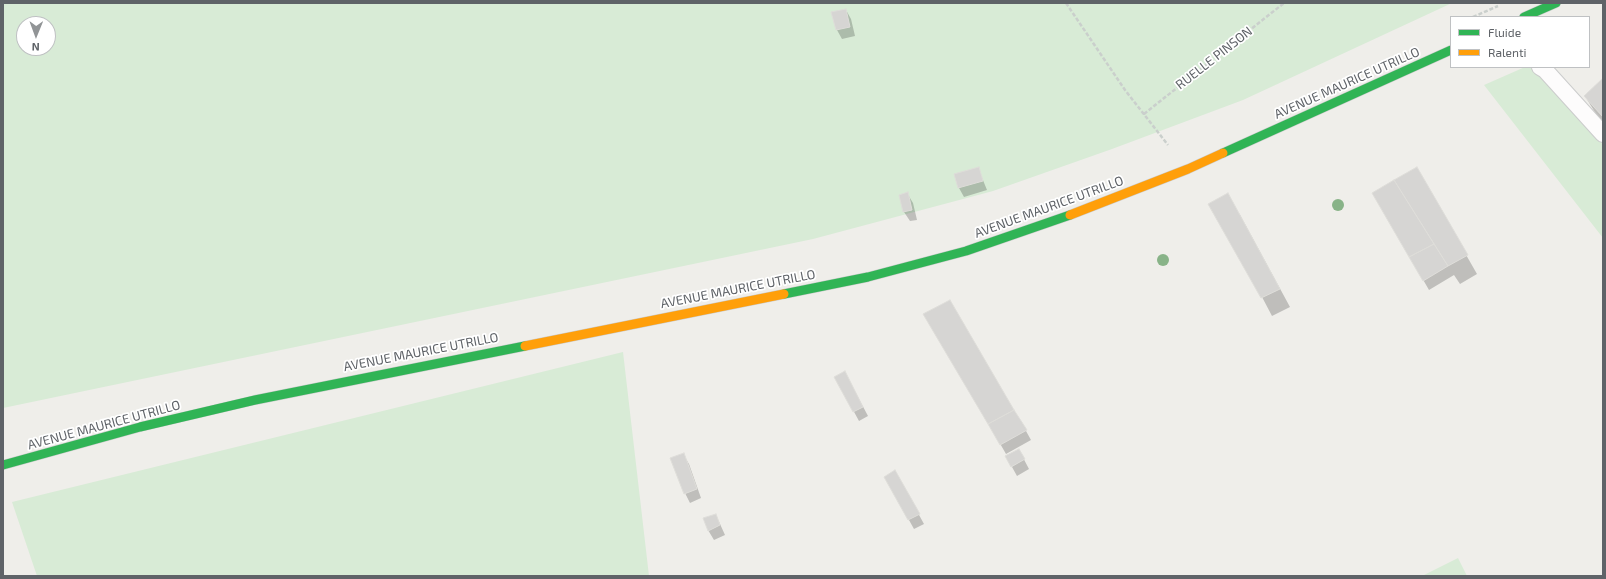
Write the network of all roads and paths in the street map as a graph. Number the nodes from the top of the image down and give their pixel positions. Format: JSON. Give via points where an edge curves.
{"nodes":[{"id":1,"x":1066,"y":3,"type":"edge"},
{"id":2,"x":1284,"y":3,"type":"edge"},
{"id":3,"x":1504,"y":3,"type":"edge"},
{"id":4,"x":1556,"y":3,"type":"edge"},
{"id":5,"x":1475,"y":16,"type":"edge"},
{"id":6,"x":1526,"y":16,"type":"edge"},
{"id":7,"x":1450,"y":50,"type":"edge"},
{"id":8,"x":1542,"y":68,"type":"edge"},
{"id":9,"x":1144,"y":114,"type":"junction"},
{"id":10,"x":1603,"y":134,"type":"edge"},
{"id":11,"x":1188,"y":169,"type":"junction"},
{"id":12,"x":3,"y":465,"type":"edge"}],
"edges":[{"from":1,"to":9,"type":"path"},
{"from":2,"to":9,"type":"path","name":"RUELLE PINSON"},
{"from":3,"to":5,"type":"path"},
{"from":4,"to":6,"type":"main road"},
{"from":7,"to":11,"type":"main road","name":"AVENUE MAURICE UTRILLO"},
{"from":8,"to":10,"type":"lane"},
{"from":9,"to":11,"type":"path"},
{"from":11,"to":12,"type":"main road","name":"AVENUE MAURICE UTRILLO","via":[[1040,226],[868,277],[255,400],[140,427]]}]}
